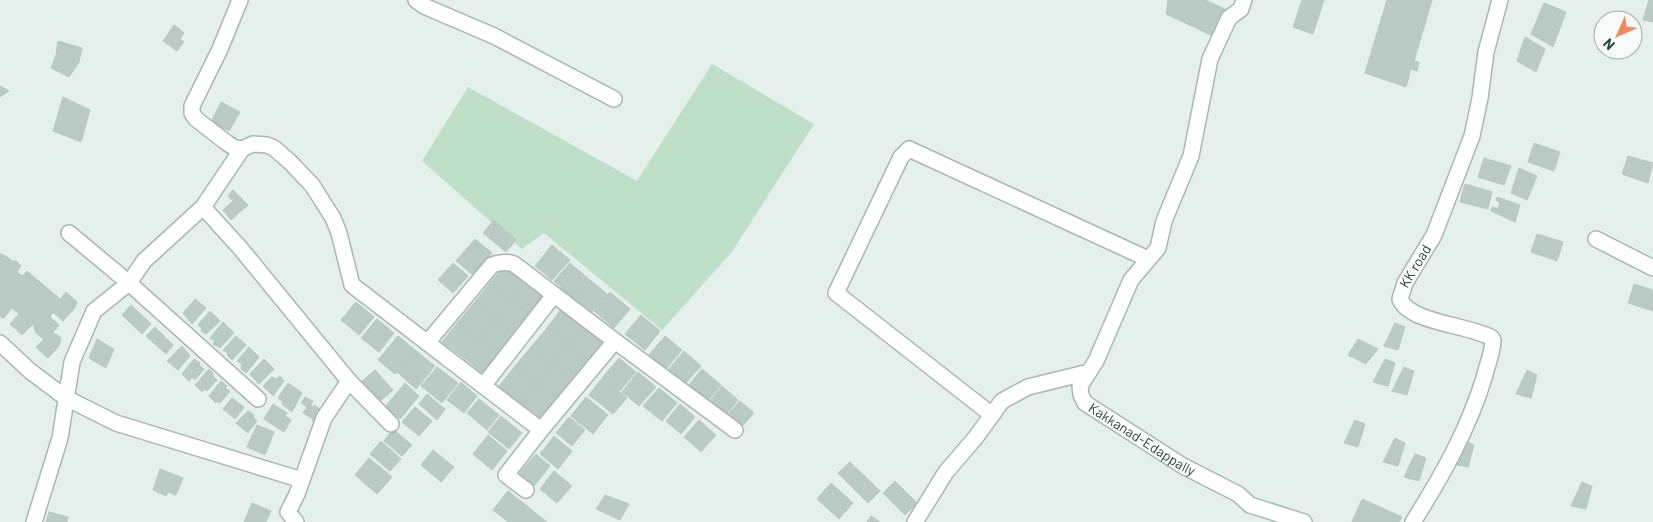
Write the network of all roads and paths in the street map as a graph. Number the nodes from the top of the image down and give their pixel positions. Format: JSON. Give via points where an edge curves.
{"nodes":[{"id":1,"x":240,"y":0,"type":"edge"},
{"id":2,"x":416,"y":0,"type":"edge"},
{"id":3,"x":1244,"y":0,"type":"edge"},
{"id":4,"x":1500,"y":0,"type":"edge"},
{"id":5,"x":614,"y":99,"type":"dead end"},
{"id":6,"x":242,"y":149,"type":"junction"},
{"id":7,"x":203,"y":207,"type":"junction"},
{"id":8,"x":69,"y":234,"type":"dead end"},
{"id":9,"x":1596,"y":239,"type":"dead end"},
{"id":10,"x":1148,"y":259,"type":"junction"},
{"id":11,"x":1653,"y":268,"type":"edge"},
{"id":12,"x":129,"y":283,"type":"junction"},
{"id":13,"x":554,"y":295,"type":"junction"},
{"id":14,"x":615,"y":341,"type":"junction"},
{"id":15,"x":427,"y":342,"type":"junction"},
{"id":16,"x":0,"y":343,"type":"edge"},
{"id":17,"x":1089,"y":372,"type":"junction"},
{"id":18,"x":349,"y":381,"type":"junction"},
{"id":19,"x":483,"y":386,"type":"junction"},
{"id":20,"x":66,"y":398,"type":"junction"},
{"id":21,"x":258,"y":399,"type":"dead end"},
{"id":22,"x":992,"y":415,"type":"junction"},
{"id":23,"x":391,"y":424,"type":"dead end"},
{"id":24,"x":541,"y":430,"type":"junction"},
{"id":25,"x":735,"y":430,"type":"dead end"},
{"id":26,"x":302,"y":480,"type":"junction"},
{"id":27,"x":526,"y":490,"type":"dead end"},
{"id":28,"x":34,"y":522,"type":"edge"},
{"id":29,"x":296,"y":522,"type":"edge"},
{"id":30,"x":914,"y":522,"type":"edge"},
{"id":31,"x":1304,"y":522,"type":"edge"},
{"id":32,"x":1414,"y":522,"type":"edge"}],
"edges":[{"from":1,"to":6,"type":"street","via":[[192,112],[227,144]]},
{"from":2,"to":5,"type":"street","via":[[494,36]]},
{"from":3,"to":10,"type":"street","name":"Kakkanad-Edappally","via":[[1241,9],[1230,18],[1210,59],[1191,156],[1164,221],[1158,248]]},
{"from":4,"to":32,"type":"street","name":"KK road","via":[[1486,52],[1472,136],[1434,235],[1405,283],[1400,299],[1416,313],[1479,331],[1493,341],[1490,362],[1471,416]]},
{"from":6,"to":7,"type":"street"},
{"from":6,"to":15,"type":"street","via":[[253,144],[267,145],[290,162],[312,185],[333,218],[352,285]]},
{"from":7,"to":12,"type":"street","via":[[144,261]]},
{"from":7,"to":18,"type":"street"},
{"from":8,"to":12,"type":"street"},
{"from":9,"to":11,"type":"street"},
{"from":10,"to":17,"type":"street","name":"Kakkanad-Edappally","via":[[1131,280]]},
{"from":10,"to":22,"type":"street","via":[[909,149],[901,157],[836,293]]},
{"from":12,"to":20,"type":"street","via":[[94,311],[72,362]]},
{"from":12,"to":21,"type":"street"},
{"from":13,"to":14,"type":"street"},
{"from":13,"to":15,"type":"street","via":[[514,264],[499,262],[492,265]]},
{"from":13,"to":19,"type":"street"},
{"from":14,"to":24,"type":"street"},
{"from":14,"to":25,"type":"street"},
{"from":15,"to":19,"type":"street"},
{"from":16,"to":20,"type":"street"},
{"from":17,"to":22,"type":"street","via":[[1028,387],[1002,401]]},
{"from":17,"to":31,"type":"street","name":"Kakkanad-Edappally","via":[[1080,386],[1085,403],[1183,466],[1238,494],[1250,505]]},
{"from":18,"to":23,"type":"street"},
{"from":18,"to":26,"type":"street","via":[[324,418]]},
{"from":19,"to":24,"type":"street"},
{"from":20,"to":26,"type":"street","via":[[116,423]]},
{"from":20,"to":28,"type":"street","via":[[60,438]]},
{"from":22,"to":30,"type":"street","via":[[946,472]]},
{"from":24,"to":27,"type":"street","via":[[506,475]]},
{"from":26,"to":29,"type":"street","via":[[288,512]]}]}
